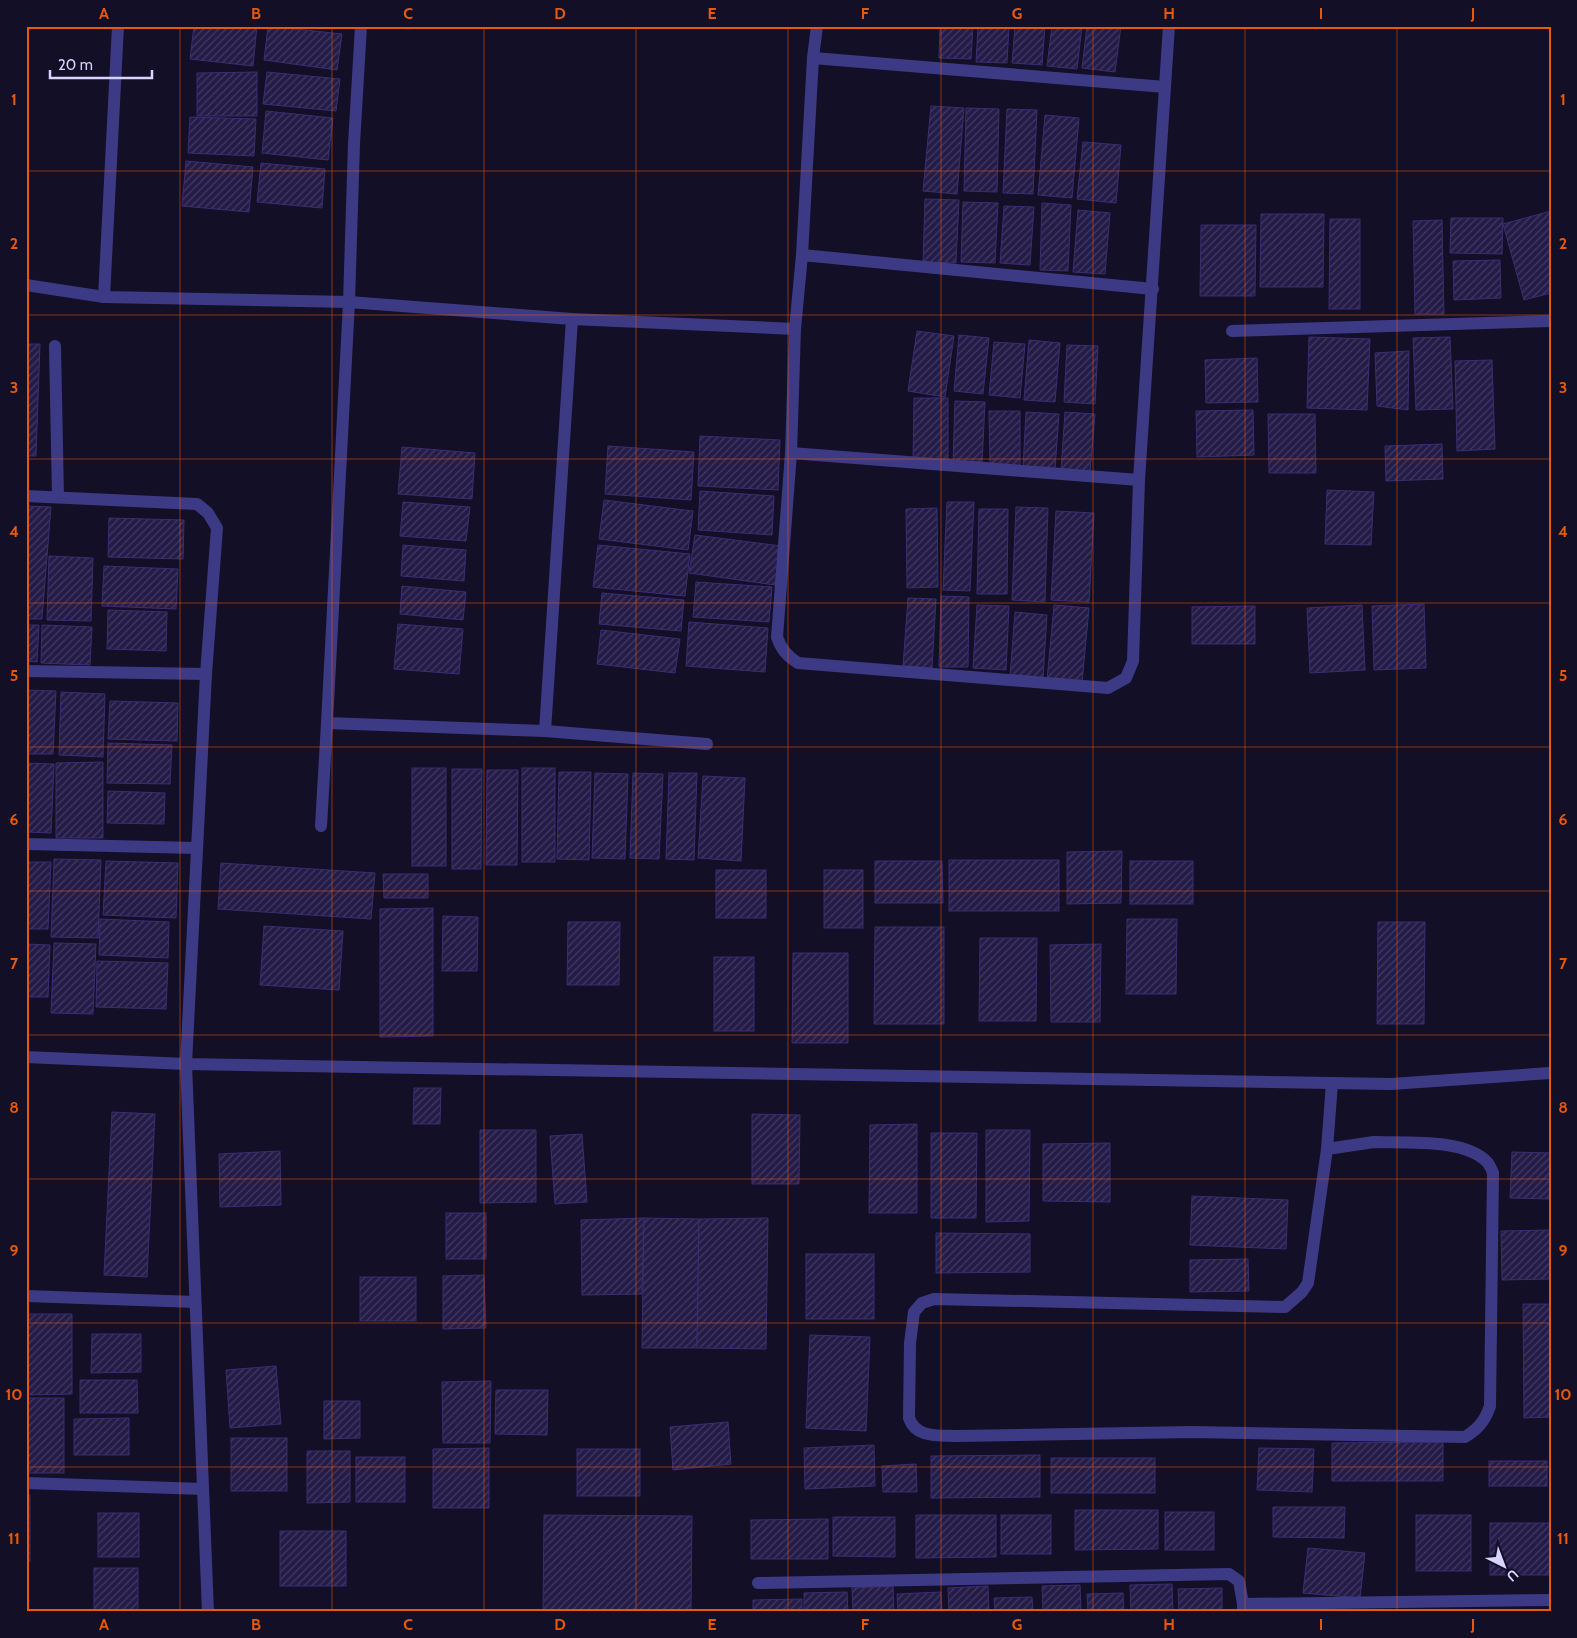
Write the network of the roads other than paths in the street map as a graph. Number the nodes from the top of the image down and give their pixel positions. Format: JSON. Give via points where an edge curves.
{"nodes":[{"id":1,"x":118,"y":26,"type":"edge"},
{"id":2,"x":361,"y":26,"type":"edge"},
{"id":3,"x":817,"y":26,"type":"edge"},
{"id":4,"x":1169,"y":26,"type":"edge"},
{"id":5,"x":813,"y":58,"type":"junction"},
{"id":6,"x":1165,"y":87,"type":"junction"},
{"id":7,"x":802,"y":255,"type":"junction"},
{"id":8,"x":26,"y":285,"type":"edge"},
{"id":9,"x":1152,"y":289,"type":"junction"},
{"id":10,"x":104,"y":297,"type":"junction"},
{"id":11,"x":349,"y":302,"type":"junction"},
{"id":12,"x":572,"y":319,"type":"junction"},
{"id":13,"x":1551,"y":321,"type":"edge"},
{"id":14,"x":795,"y":329,"type":"junction"},
{"id":15,"x":1232,"y":331,"type":"dead end"},
{"id":16,"x":54,"y":346,"type":"dead end"},
{"id":17,"x":791,"y":453,"type":"junction"},
{"id":18,"x":1140,"y":480,"type":"junction"},
{"id":19,"x":26,"y":496,"type":"edge"},
{"id":20,"x":58,"y":497,"type":"junction"},
{"id":21,"x":26,"y":671,"type":"edge"},
{"id":22,"x":206,"y":674,"type":"junction"},
{"id":23,"x":327,"y":723,"type":"junction"},
{"id":24,"x":545,"y":731,"type":"junction"},
{"id":25,"x":707,"y":744,"type":"dead end"},
{"id":26,"x":321,"y":826,"type":"dead end"},
{"id":27,"x":26,"y":844,"type":"edge"},
{"id":28,"x":197,"y":848,"type":"junction"},
{"id":29,"x":26,"y":1057,"type":"edge"},
{"id":30,"x":186,"y":1064,"type":"junction"},
{"id":31,"x":1550,"y":1072,"type":"edge"},
{"id":32,"x":1332,"y":1083,"type":"junction"},
{"id":33,"x":1327,"y":1150,"type":"junction"},
{"id":34,"x":26,"y":1296,"type":"edge"},
{"id":35,"x":195,"y":1302,"type":"junction"},
{"id":36,"x":26,"y":1483,"type":"edge"},
{"id":37,"x":203,"y":1488,"type":"junction"},
{"id":38,"x":758,"y":1584,"type":"dead end"},
{"id":39,"x":1551,"y":1600,"type":"edge"},
{"id":40,"x":1243,"y":1608,"type":"edge"},
{"id":41,"x":208,"y":1612,"type":"edge"}],
"edges":[{"from":1,"to":10,"type":"street"},
{"from":2,"to":11,"type":"street"},
{"from":3,"to":5,"type":"street"},
{"from":4,"to":6,"type":"street"},
{"from":5,"to":6,"type":"street"},
{"from":5,"to":7,"type":"street"},
{"from":6,"to":9,"type":"street"},
{"from":7,"to":9,"type":"street"},
{"from":7,"to":14,"type":"street"},
{"from":8,"to":10,"type":"street"},
{"from":9,"to":18,"type":"street"},
{"from":10,"to":11,"type":"street"},
{"from":11,"to":12,"type":"street"},
{"from":11,"to":23,"type":"street"},
{"from":12,"to":14,"type":"street"},
{"from":12,"to":24,"type":"street"},
{"from":13,"to":15,"type":"street"},
{"from":14,"to":17,"type":"street"},
{"from":16,"to":20,"type":"street"},
{"from":17,"to":18,"type":"street"},
{"from":17,"to":18,"type":"street","via":[[777,637],[790,658],[798,663],[1108,688],[1126,678],[1134,660]]},
{"from":19,"to":20,"type":"street"},
{"from":20,"to":22,"type":"street","via":[[197,504],[208,513],[217,528]]},
{"from":21,"to":22,"type":"street"},
{"from":22,"to":28,"type":"street"},
{"from":23,"to":24,"type":"street"},
{"from":23,"to":26,"type":"street"},
{"from":24,"to":25,"type":"street"},
{"from":27,"to":28,"type":"street"},
{"from":28,"to":30,"type":"street"},
{"from":29,"to":30,"type":"street"},
{"from":30,"to":32,"type":"street"},
{"from":30,"to":35,"type":"street"},
{"from":31,"to":32,"type":"street","via":[[1391,1084]]},
{"from":32,"to":33,"type":"street"},
{"from":33,"to":33,"type":"street","via":[[1374,1142],[1442,1143],[1488,1163],[1493,1173],[1491,1394],[1490,1406],[1478,1429],[1465,1437],[1192,1432],[958,1436],[926,1435],[912,1425],[909,1418],[910,1343],[914,1312],[927,1300],[1285,1307],[1308,1283]]},
{"from":34,"to":35,"type":"street"},
{"from":35,"to":37,"type":"street"},
{"from":36,"to":37,"type":"street"},
{"from":37,"to":41,"type":"street"},
{"from":38,"to":40,"type":"street","via":[[1229,1574],[1239,1581]]},
{"from":39,"to":40,"type":"street"}]}
